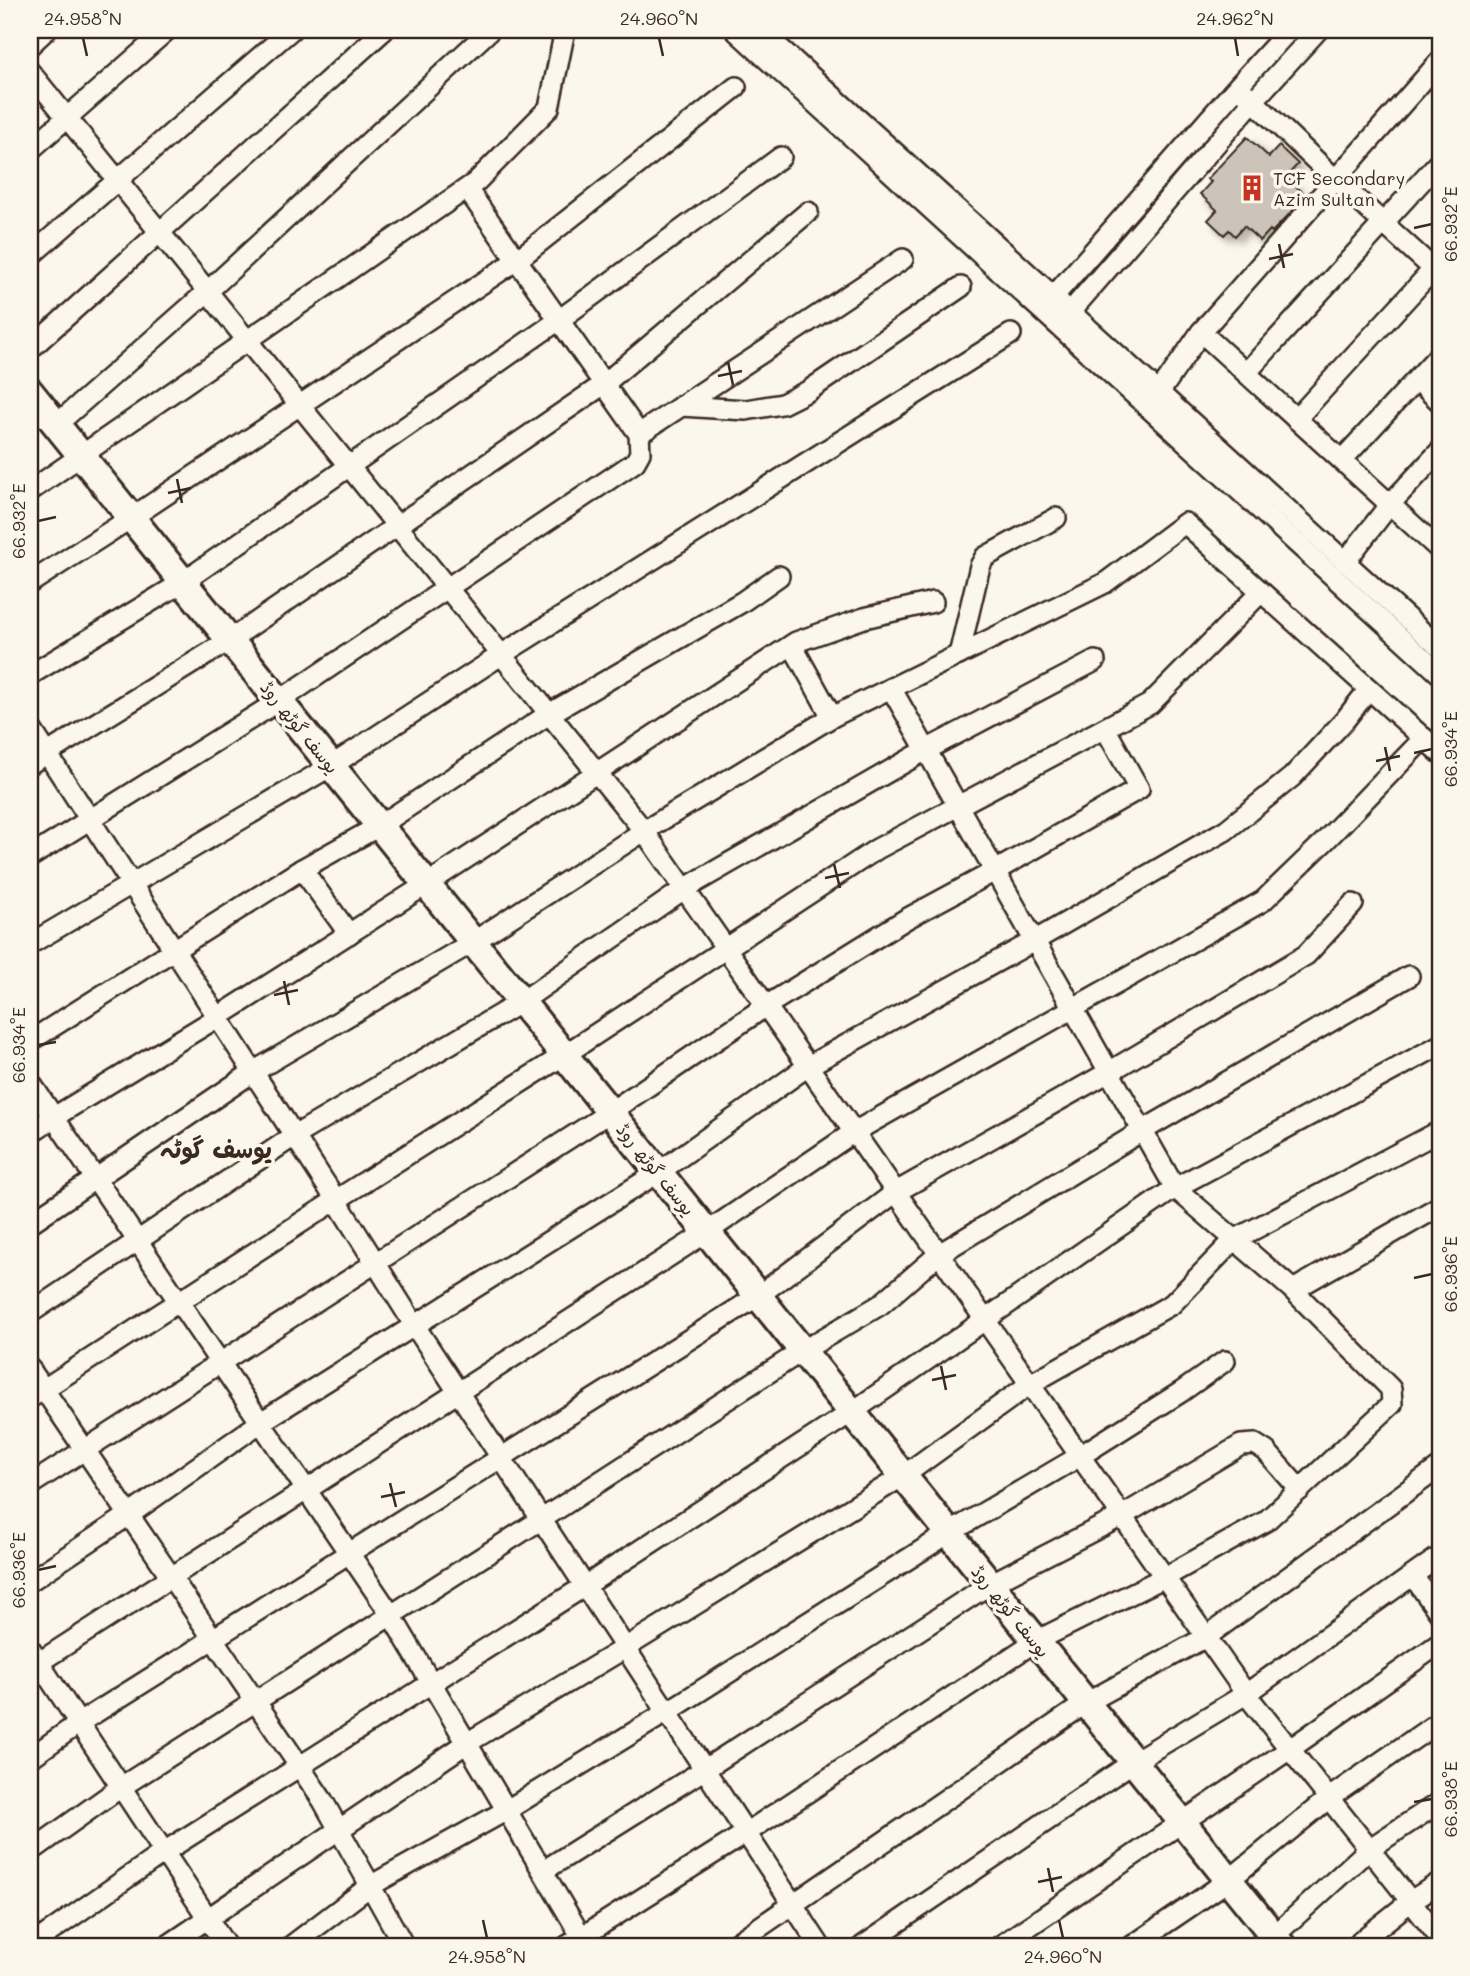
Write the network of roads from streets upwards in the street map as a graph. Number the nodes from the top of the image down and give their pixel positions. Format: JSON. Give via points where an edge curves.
{"nodes":[{"id":1,"x":46,"y":30,"type":"edge"},
{"id":2,"x":167,"y":30,"type":"edge"},
{"id":3,"x":291,"y":30,"type":"edge"},
{"id":4,"x":384,"y":30,"type":"edge"},
{"id":5,"x":490,"y":30,"type":"edge"},
{"id":6,"x":565,"y":30,"type":"edge"},
{"id":7,"x":735,"y":30,"type":"edge"},
{"id":8,"x":760,"y":30,"type":"edge"},
{"id":9,"x":1289,"y":30,"type":"edge"},
{"id":10,"x":1318,"y":30,"type":"edge"},
{"id":11,"x":30,"y":45,"type":"edge"},
{"id":12,"x":1440,"y":61,"type":"edge"},
{"id":13,"x":30,"y":72,"type":"edge"},
{"id":14,"x":1238,"y":86,"type":"junction"},
{"id":15,"x":736,"y":87,"type":"dead end"},
{"id":16,"x":1254,"y":100,"type":"junction"},
{"id":17,"x":66,"y":118,"type":"junction"},
{"id":18,"x":30,"y":150,"type":"edge"},
{"id":19,"x":781,"y":157,"type":"dead end"},
{"id":20,"x":1440,"y":161,"type":"edge"},
{"id":21,"x":1336,"y":180,"type":"junction"},
{"id":22,"x":117,"y":181,"type":"junction"},
{"id":23,"x":467,"y":189,"type":"junction"},
{"id":24,"x":808,"y":212,"type":"dead end"},
{"id":25,"x":1383,"y":223,"type":"junction"},
{"id":26,"x":160,"y":234,"type":"junction"},
{"id":27,"x":30,"y":256,"type":"edge"},
{"id":28,"x":517,"y":260,"type":"junction"},
{"id":29,"x":903,"y":260,"type":"dead end"},
{"id":30,"x":1438,"y":269,"type":"edge"},
{"id":31,"x":961,"y":287,"type":"dead end"},
{"id":32,"x":208,"y":292,"type":"junction"},
{"id":33,"x":1050,"y":305,"type":"junction"},
{"id":34,"x":559,"y":320,"type":"junction"},
{"id":35,"x":1066,"y":320,"type":"junction"},
{"id":36,"x":1201,"y":332,"type":"junction"},
{"id":37,"x":1011,"y":334,"type":"dead end"},
{"id":38,"x":247,"y":340,"type":"junction"},
{"id":39,"x":30,"y":349,"type":"edge"},
{"id":40,"x":1440,"y":354,"type":"edge"},
{"id":41,"x":1246,"y":373,"type":"junction"},
{"id":42,"x":1417,"y":380,"type":"junction"},
{"id":43,"x":604,"y":384,"type":"junction"},
{"id":44,"x":30,"y":391,"type":"edge"},
{"id":45,"x":1159,"y":393,"type":"junction"},
{"id":46,"x":1440,"y":402,"type":"edge"},
{"id":47,"x":299,"y":405,"type":"junction"},
{"id":48,"x":681,"y":406,"type":"junction"},
{"id":49,"x":1296,"y":419,"type":"junction"},
{"id":50,"x":56,"y":425,"type":"junction"},
{"id":51,"x":639,"y":434,"type":"junction"},
{"id":52,"x":1440,"y":451,"type":"edge"},
{"id":53,"x":81,"y":456,"type":"junction"},
{"id":54,"x":1342,"y":460,"type":"junction"},
{"id":55,"x":348,"y":466,"type":"junction"},
{"id":56,"x":30,"y":491,"type":"edge"},
{"id":57,"x":1390,"y":504,"type":"junction"},
{"id":58,"x":131,"y":518,"type":"junction"},
{"id":59,"x":1056,"y":518,"type":"dead end"},
{"id":60,"x":396,"y":525,"type":"junction"},
{"id":61,"x":1440,"y":550,"type":"edge"},
{"id":62,"x":1345,"y":562,"type":"junction"},
{"id":63,"x":779,"y":576,"type":"dead end"},
{"id":64,"x":183,"y":582,"type":"junction"},
{"id":65,"x":30,"y":583,"type":"edge"},
{"id":66,"x":446,"y":587,"type":"junction"},
{"id":67,"x":1261,"y":592,"type":"junction"},
{"id":68,"x":933,"y":602,"type":"dead end"},
{"id":69,"x":230,"y":640,"type":"junction"},
{"id":70,"x":792,"y":645,"type":"junction"},
{"id":71,"x":1440,"y":648,"type":"edge"},
{"id":72,"x":501,"y":655,"type":"junction"},
{"id":73,"x":959,"y":655,"type":"junction"},
{"id":74,"x":1095,"y":661,"type":"dead end"},
{"id":75,"x":1440,"y":674,"type":"edge"},
{"id":76,"x":30,"y":675,"type":"edge"},
{"id":77,"x":891,"y":688,"type":"junction"},
{"id":78,"x":1369,"y":689,"type":"junction"},
{"id":79,"x":279,"y":701,"type":"junction"},
{"id":80,"x":550,"y":714,"type":"junction"},
{"id":81,"x":832,"y":718,"type":"junction"},
{"id":82,"x":30,"y":727,"type":"edge"},
{"id":83,"x":1105,"y":728,"type":"junction"},
{"id":84,"x":1424,"y":738,"type":"junction"},
{"id":85,"x":926,"y":750,"type":"junction"},
{"id":86,"x":47,"y":753,"type":"junction"},
{"id":87,"x":1440,"y":753,"type":"edge"},
{"id":88,"x":30,"y":764,"type":"edge"},
{"id":89,"x":331,"y":766,"type":"junction"},
{"id":90,"x":597,"y":773,"type":"junction"},
{"id":91,"x":958,"y":806,"type":"junction"},
{"id":92,"x":90,"y":819,"type":"junction"},
{"id":93,"x":379,"y":826,"type":"junction"},
{"id":94,"x":644,"y":831,"type":"junction"},
{"id":95,"x":30,"y":857,"type":"edge"},
{"id":96,"x":302,"y":869,"type":"junction"},
{"id":97,"x":995,"y":872,"type":"junction"},
{"id":98,"x":131,"y":883,"type":"junction"},
{"id":99,"x":427,"y":884,"type":"junction"},
{"id":100,"x":684,"y":889,"type":"junction"},
{"id":101,"x":1353,"y":904,"type":"dead end"},
{"id":102,"x":349,"y":934,"type":"junction"},
{"id":103,"x":1034,"y":941,"type":"junction"},
{"id":104,"x":473,"y":942,"type":"junction"},
{"id":105,"x":30,"y":944,"type":"edge"},
{"id":106,"x":726,"y":949,"type":"junction"},
{"id":107,"x":175,"y":950,"type":"junction"},
{"id":108,"x":1409,"y":976,"type":"dead end"},
{"id":109,"x":521,"y":1002,"type":"junction"},
{"id":110,"x":766,"y":1006,"type":"junction"},
{"id":111,"x":1073,"y":1010,"type":"junction"},
{"id":112,"x":218,"y":1017,"type":"junction"},
{"id":113,"x":30,"y":1041,"type":"edge"},
{"id":114,"x":1440,"y":1045,"type":"edge"},
{"id":115,"x":564,"y":1055,"type":"junction"},
{"id":116,"x":808,"y":1066,"type":"junction"},
{"id":117,"x":253,"y":1072,"type":"junction"},
{"id":118,"x":1109,"y":1072,"type":"junction"},
{"id":119,"x":30,"y":1082,"type":"edge"},
{"id":120,"x":610,"y":1112,"type":"junction"},
{"id":121,"x":54,"y":1117,"type":"junction"},
{"id":122,"x":1142,"y":1131,"type":"junction"},
{"id":123,"x":1440,"y":1131,"type":"edge"},
{"id":124,"x":854,"y":1132,"type":"junction"},
{"id":125,"x":30,"y":1133,"type":"edge"},
{"id":126,"x":294,"y":1136,"type":"junction"},
{"id":127,"x":659,"y":1172,"type":"junction"},
{"id":128,"x":96,"y":1179,"type":"junction"},
{"id":129,"x":1175,"y":1188,"type":"junction"},
{"id":130,"x":896,"y":1192,"type":"junction"},
{"id":131,"x":336,"y":1200,"type":"junction"},
{"id":132,"x":1440,"y":1206,"type":"edge"},
{"id":133,"x":30,"y":1223,"type":"edge"},
{"id":134,"x":707,"y":1232,"type":"junction"},
{"id":135,"x":1234,"y":1240,"type":"junction"},
{"id":136,"x":138,"y":1241,"type":"junction"},
{"id":137,"x":939,"y":1254,"type":"junction"},
{"id":138,"x":374,"y":1263,"type":"junction"},
{"id":139,"x":1293,"y":1290,"type":"junction"},
{"id":140,"x":758,"y":1296,"type":"junction"},
{"id":141,"x":179,"y":1301,"type":"junction"},
{"id":142,"x":30,"y":1313,"type":"edge"},
{"id":143,"x":986,"y":1321,"type":"junction"},
{"id":144,"x":415,"y":1326,"type":"junction"},
{"id":145,"x":802,"y":1351,"type":"junction"},
{"id":146,"x":1225,"y":1361,"type":"dead end"},
{"id":147,"x":220,"y":1363,"type":"junction"},
{"id":148,"x":30,"y":1369,"type":"edge"},
{"id":149,"x":1030,"y":1384,"type":"junction"},
{"id":150,"x":458,"y":1392,"type":"junction"},
{"id":151,"x":37,"y":1393,"type":"edge"},
{"id":152,"x":852,"y":1412,"type":"junction"},
{"id":153,"x":261,"y":1422,"type":"junction"},
{"id":154,"x":85,"y":1450,"type":"junction"},
{"id":155,"x":1080,"y":1456,"type":"junction"},
{"id":156,"x":502,"y":1458,"type":"junction"},
{"id":157,"x":1440,"y":1467,"type":"edge"},
{"id":158,"x":903,"y":1476,"type":"junction"},
{"id":159,"x":30,"y":1485,"type":"edge"},
{"id":160,"x":306,"y":1490,"type":"junction"},
{"id":161,"x":1300,"y":1490,"type":"junction"},
{"id":162,"x":129,"y":1516,"type":"junction"},
{"id":163,"x":1122,"y":1516,"type":"junction"},
{"id":164,"x":541,"y":1519,"type":"junction"},
{"id":165,"x":949,"y":1533,"type":"junction"},
{"id":166,"x":349,"y":1553,"type":"junction"},
{"id":167,"x":1440,"y":1556,"type":"edge"},
{"id":168,"x":1413,"y":1576,"type":"junction"},
{"id":169,"x":170,"y":1577,"type":"junction"},
{"id":170,"x":1164,"y":1577,"type":"junction"},
{"id":171,"x":30,"y":1581,"type":"edge"},
{"id":172,"x":990,"y":1584,"type":"junction"},
{"id":173,"x":585,"y":1586,"type":"junction"},
{"id":174,"x":1440,"y":1614,"type":"edge"},
{"id":175,"x":391,"y":1615,"type":"junction"},
{"id":176,"x":1206,"y":1637,"type":"junction"},
{"id":177,"x":212,"y":1639,"type":"junction"},
{"id":178,"x":1036,"y":1641,"type":"junction"},
{"id":179,"x":1440,"y":1643,"type":"edge"},
{"id":180,"x":625,"y":1648,"type":"junction"},
{"id":181,"x":33,"y":1659,"type":"edge"},
{"id":182,"x":432,"y":1683,"type":"junction"},
{"id":183,"x":1246,"y":1694,"type":"junction"},
{"id":184,"x":255,"y":1702,"type":"junction"},
{"id":185,"x":1086,"y":1703,"type":"junction"},
{"id":186,"x":667,"y":1712,"type":"junction"},
{"id":187,"x":1440,"y":1720,"type":"edge"},
{"id":188,"x":79,"y":1723,"type":"junction"},
{"id":189,"x":467,"y":1743,"type":"junction"},
{"id":190,"x":1290,"y":1749,"type":"junction"},
{"id":191,"x":30,"y":1758,"type":"edge"},
{"id":192,"x":1133,"y":1762,"type":"junction"},
{"id":193,"x":299,"y":1767,"type":"junction"},
{"id":194,"x":705,"y":1769,"type":"junction"},
{"id":195,"x":121,"y":1787,"type":"junction"},
{"id":196,"x":1329,"y":1798,"type":"junction"},
{"id":197,"x":1440,"y":1802,"type":"edge"},
{"id":198,"x":506,"y":1810,"type":"junction"},
{"id":199,"x":1182,"y":1822,"type":"junction"},
{"id":200,"x":339,"y":1829,"type":"junction"},
{"id":201,"x":746,"y":1833,"type":"junction"},
{"id":202,"x":1369,"y":1849,"type":"junction"},
{"id":203,"x":30,"y":1852,"type":"edge"},
{"id":204,"x":164,"y":1853,"type":"junction"},
{"id":205,"x":542,"y":1871,"type":"junction"},
{"id":206,"x":1229,"y":1881,"type":"junction"},
{"id":207,"x":1440,"y":1882,"type":"edge"},
{"id":208,"x":370,"y":1886,"type":"junction"},
{"id":209,"x":1411,"y":1901,"type":"junction"},
{"id":210,"x":793,"y":1905,"type":"junction"},
{"id":211,"x":208,"y":1919,"type":"junction"},
{"id":212,"x":1440,"y":1938,"type":"edge"},
{"id":213,"x":35,"y":1940,"type":"edge"},
{"id":214,"x":579,"y":1943,"type":"edge"},
{"id":215,"x":1271,"y":1943,"type":"edge"},
{"id":216,"x":167,"y":1946,"type":"edge"},
{"id":217,"x":226,"y":1946,"type":"edge"},
{"id":218,"x":291,"y":1946,"type":"edge"},
{"id":219,"x":404,"y":1946,"type":"edge"},
{"id":220,"x":732,"y":1946,"type":"edge"},
{"id":221,"x":820,"y":1946,"type":"edge"},
{"id":222,"x":863,"y":1946,"type":"edge"},
{"id":223,"x":1000,"y":1946,"type":"edge"},
{"id":224,"x":1132,"y":1946,"type":"edge"},
{"id":225,"x":1357,"y":1946,"type":"edge"}],
"edges":[{"from":1,"to":11,"type":"street"},
{"from":2,"to":17,"type":"street"},
{"from":3,"to":22,"type":"street"},
{"from":4,"to":26,"type":"street"},
{"from":5,"to":32,"type":"street"},
{"from":6,"to":23,"type":"street","via":[[549,108]]},
{"from":7,"to":33,"type":"street"},
{"from":8,"to":33,"type":"street"},
{"from":9,"to":14,"type":"street"},
{"from":10,"to":16,"type":"street"},
{"from":12,"to":21,"type":"street"},
{"from":13,"to":17,"type":"street"},
{"from":14,"to":16,"type":"street"},
{"from":14,"to":33,"type":"street"},
{"from":15,"to":28,"type":"street"},
{"from":16,"to":21,"type":"street"},
{"from":16,"to":35,"type":"street"},
{"from":17,"to":18,"type":"street"},
{"from":17,"to":22,"type":"street"},
{"from":19,"to":34,"type":"street"},
{"from":20,"to":25,"type":"street"},
{"from":21,"to":25,"type":"street"},
{"from":21,"to":36,"type":"street"},
{"from":22,"to":26,"type":"street"},
{"from":22,"to":27,"type":"street"},
{"from":23,"to":28,"type":"street"},
{"from":23,"to":38,"type":"street"},
{"from":24,"to":43,"type":"street"},
{"from":25,"to":30,"type":"street"},
{"from":25,"to":41,"type":"street"},
{"from":26,"to":32,"type":"street"},
{"from":26,"to":39,"type":"street"},
{"from":28,"to":34,"type":"street"},
{"from":28,"to":47,"type":"street"},
{"from":29,"to":48,"type":"street"},
{"from":30,"to":49,"type":"street"},
{"from":31,"to":48,"type":"street","via":[[782,404],[746,410]]},
{"from":32,"to":38,"type":"street"},
{"from":32,"to":50,"type":"street"},
{"from":33,"to":35,"type":"street"},
{"from":34,"to":43,"type":"street"},
{"from":34,"to":55,"type":"street"},
{"from":35,"to":45,"type":"street"},
{"from":35,"to":75,"type":"street"},
{"from":36,"to":41,"type":"street"},
{"from":36,"to":45,"type":"street"},
{"from":37,"to":72,"type":"street"},
{"from":38,"to":47,"type":"street"},
{"from":38,"to":53,"type":"street"},
{"from":40,"to":42,"type":"street"},
{"from":41,"to":49,"type":"street"},
{"from":42,"to":46,"type":"street"},
{"from":42,"to":54,"type":"street"},
{"from":43,"to":51,"type":"street"},
{"from":43,"to":60,"type":"street"},
{"from":44,"to":50,"type":"street","name":"یوسف گوٹھ روڈ"},
{"from":45,"to":62,"type":"street"},
{"from":47,"to":55,"type":"street"},
{"from":47,"to":58,"type":"street"},
{"from":48,"to":51,"type":"street"},
{"from":49,"to":54,"type":"street"},
{"from":50,"to":53,"type":"street","name":"یوسف گوٹھ روڈ"},
{"from":51,"to":66,"type":"street","via":[[640,453],[635,462]]},
{"from":52,"to":57,"type":"street"},
{"from":53,"to":56,"type":"street"},
{"from":53,"to":58,"type":"street","name":"یوسف گوٹھ روڈ"},
{"from":54,"to":57,"type":"street"},
{"from":55,"to":60,"type":"street"},
{"from":55,"to":64,"type":"street"},
{"from":57,"to":61,"type":"street"},
{"from":57,"to":62,"type":"street"},
{"from":58,"to":64,"type":"street","name":"یوسف گوٹھ روڈ"},
{"from":58,"to":65,"type":"street"},
{"from":59,"to":73,"type":"street","via":[[985,557]]},
{"from":60,"to":66,"type":"street"},
{"from":60,"to":69,"type":"street"},
{"from":62,"to":71,"type":"street"},
{"from":63,"to":80,"type":"street"},
{"from":64,"to":69,"type":"street","name":"یوسف گوٹھ روڈ"},
{"from":64,"to":76,"type":"street"},
{"from":66,"to":72,"type":"street"},
{"from":66,"to":79,"type":"street"},
{"from":67,"to":73,"type":"street","via":[[1185,523],[1105,583]]},
{"from":67,"to":78,"type":"street"},
{"from":67,"to":83,"type":"street","via":[[1150,704]]},
{"from":68,"to":70,"type":"street","via":[[864,618]]},
{"from":69,"to":79,"type":"street","name":"یوسف گوٹھ روڈ"},
{"from":69,"to":86,"type":"street"},
{"from":70,"to":81,"type":"street"},
{"from":70,"to":90,"type":"street"},
{"from":72,"to":80,"type":"street"},
{"from":72,"to":89,"type":"street"},
{"from":73,"to":77,"type":"street"},
{"from":74,"to":85,"type":"street"},
{"from":77,"to":81,"type":"street"},
{"from":77,"to":85,"type":"street"},
{"from":78,"to":84,"type":"street"},
{"from":78,"to":103,"type":"street","via":[[1292,777],[1226,830]]},
{"from":79,"to":89,"type":"street","name":"یوسف گوٹھ روڈ"},
{"from":79,"to":92,"type":"street"},
{"from":80,"to":90,"type":"street"},
{"from":80,"to":93,"type":"street"},
{"from":81,"to":94,"type":"street"},
{"from":82,"to":86,"type":"street"},
{"from":83,"to":91,"type":"street"},
{"from":83,"to":97,"type":"street","via":[[1139,789]]},
{"from":84,"to":87,"type":"street"},
{"from":84,"to":111,"type":"street","via":[[1263,901]]},
{"from":85,"to":91,"type":"street"},
{"from":85,"to":100,"type":"street"},
{"from":86,"to":88,"type":"street"},
{"from":86,"to":92,"type":"street"},
{"from":89,"to":93,"type":"street","name":"یوسف گوٹھ روڈ"},
{"from":89,"to":98,"type":"street"},
{"from":90,"to":94,"type":"street"},
{"from":90,"to":99,"type":"street"},
{"from":91,"to":97,"type":"street"},
{"from":91,"to":106,"type":"street","via":[[877,849]]},
{"from":92,"to":95,"type":"street"},
{"from":92,"to":98,"type":"street"},
{"from":93,"to":96,"type":"street"},
{"from":93,"to":99,"type":"street","name":"یوسف گوٹھ روڈ"},
{"from":94,"to":100,"type":"street"},
{"from":94,"to":104,"type":"street"},
{"from":96,"to":102,"type":"street"},
{"from":96,"to":107,"type":"street"},
{"from":97,"to":103,"type":"street"},
{"from":97,"to":110,"type":"street","via":[[906,919]]},
{"from":98,"to":105,"type":"street"},
{"from":98,"to":107,"type":"street"},
{"from":99,"to":102,"type":"street"},
{"from":99,"to":104,"type":"street","name":"یوسف گوٹھ روڈ"},
{"from":100,"to":106,"type":"street"},
{"from":100,"to":109,"type":"street"},
{"from":101,"to":118,"type":"street","via":[[1306,955]]},
{"from":102,"to":112,"type":"street"},
{"from":103,"to":111,"type":"street"},
{"from":103,"to":116,"type":"street"},
{"from":104,"to":109,"type":"street","name":"یوسف گوٹھ روڈ"},
{"from":104,"to":117,"type":"street"},
{"from":106,"to":110,"type":"street"},
{"from":106,"to":115,"type":"street"},
{"from":107,"to":112,"type":"street"},
{"from":107,"to":113,"type":"street"},
{"from":108,"to":122,"type":"street"},
{"from":109,"to":115,"type":"street","name":"یوسف گوٹھ روڈ"},
{"from":109,"to":126,"type":"street"},
{"from":110,"to":116,"type":"street"},
{"from":110,"to":120,"type":"street"},
{"from":111,"to":118,"type":"street"},
{"from":111,"to":124,"type":"street"},
{"from":112,"to":117,"type":"street"},
{"from":112,"to":121,"type":"street"},
{"from":114,"to":129,"type":"street"},
{"from":115,"to":120,"type":"street","name":"یوسف گوٹھ روڈ"},
{"from":115,"to":131,"type":"street"},
{"from":116,"to":124,"type":"street"},
{"from":116,"to":127,"type":"street"},
{"from":117,"to":126,"type":"street"},
{"from":117,"to":128,"type":"street"},
{"from":118,"to":122,"type":"street"},
{"from":118,"to":130,"type":"street"},
{"from":119,"to":121,"type":"street"},
{"from":120,"to":127,"type":"street","name":"یوسف گوٹھ روڈ"},
{"from":120,"to":138,"type":"street"},
{"from":121,"to":125,"type":"street"},
{"from":121,"to":128,"type":"street"},
{"from":122,"to":129,"type":"street"},
{"from":122,"to":137,"type":"street"},
{"from":123,"to":135,"type":"street"},
{"from":124,"to":130,"type":"street"},
{"from":124,"to":134,"type":"street"},
{"from":126,"to":131,"type":"street"},
{"from":126,"to":136,"type":"street"},
{"from":127,"to":134,"type":"street","name":"یوسف گوٹھ روڈ"},
{"from":127,"to":144,"type":"street"},
{"from":128,"to":133,"type":"street"},
{"from":128,"to":136,"type":"street"},
{"from":129,"to":135,"type":"street"},
{"from":129,"to":143,"type":"street"},
{"from":130,"to":137,"type":"street"},
{"from":130,"to":140,"type":"street"},
{"from":131,"to":138,"type":"street"},
{"from":131,"to":141,"type":"street"},
{"from":132,"to":139,"type":"street"},
{"from":134,"to":140,"type":"street","name":"یوسف گوٹھ روڈ"},
{"from":134,"to":150,"type":"street"},
{"from":135,"to":139,"type":"street"},
{"from":135,"to":149,"type":"street","via":[[1172,1304]]},
{"from":136,"to":141,"type":"street"},
{"from":136,"to":142,"type":"street"},
{"from":137,"to":143,"type":"street"},
{"from":137,"to":145,"type":"street","via":[[880,1305]]},
{"from":138,"to":144,"type":"street"},
{"from":138,"to":147,"type":"street"},
{"from":139,"to":161,"type":"street","via":[[1391,1389],[1392,1396],[1386,1411]]},
{"from":140,"to":145,"type":"street","name":"یوسف گوٹھ روڈ"},
{"from":140,"to":156,"type":"street"},
{"from":141,"to":147,"type":"street"},
{"from":141,"to":151,"type":"street"},
{"from":143,"to":149,"type":"street"},
{"from":143,"to":152,"type":"street"},
{"from":144,"to":150,"type":"street"},
{"from":144,"to":153,"type":"street"},
{"from":145,"to":152,"type":"street","name":"یوسف گوٹھ روڈ"},
{"from":145,"to":164,"type":"street"},
{"from":146,"to":155,"type":"street"},
{"from":147,"to":153,"type":"street"},
{"from":147,"to":154,"type":"street"},
{"from":148,"to":151,"type":"street"},
{"from":149,"to":155,"type":"street"},
{"from":149,"to":158,"type":"street"},
{"from":150,"to":156,"type":"street"},
{"from":150,"to":160,"type":"street"},
{"from":151,"to":154,"type":"street"},
{"from":152,"to":158,"type":"street","name":"یوسف گوٹھ روڈ"},
{"from":152,"to":173,"type":"street"},
{"from":153,"to":160,"type":"street"},
{"from":153,"to":162,"type":"street"},
{"from":154,"to":159,"type":"street"},
{"from":154,"to":162,"type":"street"},
{"from":155,"to":163,"type":"street"},
{"from":155,"to":165,"type":"street"},
{"from":156,"to":164,"type":"street"},
{"from":156,"to":166,"type":"street"},
{"from":157,"to":176,"type":"street"},
{"from":158,"to":165,"type":"street","name":"یوسف گوٹھ روڈ"},
{"from":158,"to":180,"type":"street"},
{"from":160,"to":166,"type":"street"},
{"from":160,"to":169,"type":"street"},
{"from":161,"to":163,"type":"street","via":[[1266,1451],[1255,1444],[1241,1446]]},
{"from":161,"to":170,"type":"street","via":[[1266,1521]]},
{"from":162,"to":169,"type":"street"},
{"from":162,"to":171,"type":"street"},
{"from":163,"to":170,"type":"street"},
{"from":163,"to":172,"type":"street"},
{"from":164,"to":173,"type":"street"},
{"from":164,"to":175,"type":"street"},
{"from":165,"to":172,"type":"street","name":"یوسف گوٹھ روڈ"},
{"from":165,"to":186,"type":"street"},
{"from":166,"to":175,"type":"street"},
{"from":166,"to":177,"type":"street"},
{"from":167,"to":168,"type":"street"},
{"from":168,"to":174,"type":"street"},
{"from":168,"to":183,"type":"street"},
{"from":169,"to":177,"type":"street"},
{"from":169,"to":181,"type":"street"},
{"from":170,"to":176,"type":"street"},
{"from":170,"to":178,"type":"street"},
{"from":172,"to":178,"type":"street","name":"یوسف گوٹھ روڈ"},
{"from":172,"to":194,"type":"street"},
{"from":173,"to":180,"type":"street"},
{"from":173,"to":182,"type":"street"},
{"from":175,"to":182,"type":"street"},
{"from":175,"to":184,"type":"street"},
{"from":176,"to":183,"type":"street"},
{"from":176,"to":185,"type":"street"},
{"from":177,"to":184,"type":"street"},
{"from":177,"to":188,"type":"street"},
{"from":178,"to":185,"type":"street","name":"یوسف گوٹھ روڈ"},
{"from":178,"to":201,"type":"street"},
{"from":179,"to":190,"type":"street"},
{"from":180,"to":186,"type":"street"},
{"from":180,"to":189,"type":"street"},
{"from":181,"to":188,"type":"street"},
{"from":182,"to":189,"type":"street"},
{"from":182,"to":193,"type":"street"},
{"from":183,"to":190,"type":"street"},
{"from":183,"to":192,"type":"street"},
{"from":184,"to":193,"type":"street"},
{"from":184,"to":195,"type":"street"},
{"from":185,"to":192,"type":"street","name":"یوسف گوٹھ روڈ"},
{"from":185,"to":210,"type":"street"},
{"from":186,"to":194,"type":"street"},
{"from":186,"to":198,"type":"street"},
{"from":187,"to":196,"type":"street"},
{"from":188,"to":191,"type":"street"},
{"from":188,"to":195,"type":"street"},
{"from":189,"to":198,"type":"street"},
{"from":189,"to":200,"type":"street"},
{"from":190,"to":196,"type":"street"},
{"from":190,"to":199,"type":"street"},
{"from":192,"to":199,"type":"street","name":"یوسف گوٹھ روڈ"},
{"from":192,"to":222,"type":"street"},
{"from":193,"to":200,"type":"street"},
{"from":193,"to":204,"type":"street"},
{"from":194,"to":201,"type":"street"},
{"from":194,"to":205,"type":"street"},
{"from":195,"to":203,"type":"street"},
{"from":195,"to":204,"type":"street"},
{"from":196,"to":202,"type":"street"},
{"from":196,"to":206,"type":"street"},
{"from":197,"to":202,"type":"street"},
{"from":198,"to":205,"type":"street"},
{"from":198,"to":208,"type":"street"},
{"from":199,"to":206,"type":"street","name":"یوسف گوٹھ روڈ"},
{"from":199,"to":223,"type":"street"},
{"from":200,"to":208,"type":"street"},
{"from":200,"to":211,"type":"street"},
{"from":201,"to":210,"type":"street"},
{"from":201,"to":214,"type":"street"},
{"from":202,"to":209,"type":"street"},
{"from":202,"to":215,"type":"street"},
{"from":204,"to":211,"type":"street"},
{"from":204,"to":213,"type":"street"},
{"from":205,"to":214,"type":"street"},
{"from":206,"to":215,"type":"street","name":"یوسف گوٹھ روڈ"},
{"from":206,"to":224,"type":"street"},
{"from":207,"to":209,"type":"street"},
{"from":208,"to":218,"type":"street"},
{"from":208,"to":219,"type":"street"},
{"from":209,"to":212,"type":"street"},
{"from":209,"to":225,"type":"street"},
{"from":210,"to":220,"type":"street"},
{"from":210,"to":221,"type":"street"},
{"from":211,"to":216,"type":"street"},
{"from":211,"to":217,"type":"street"}]}
